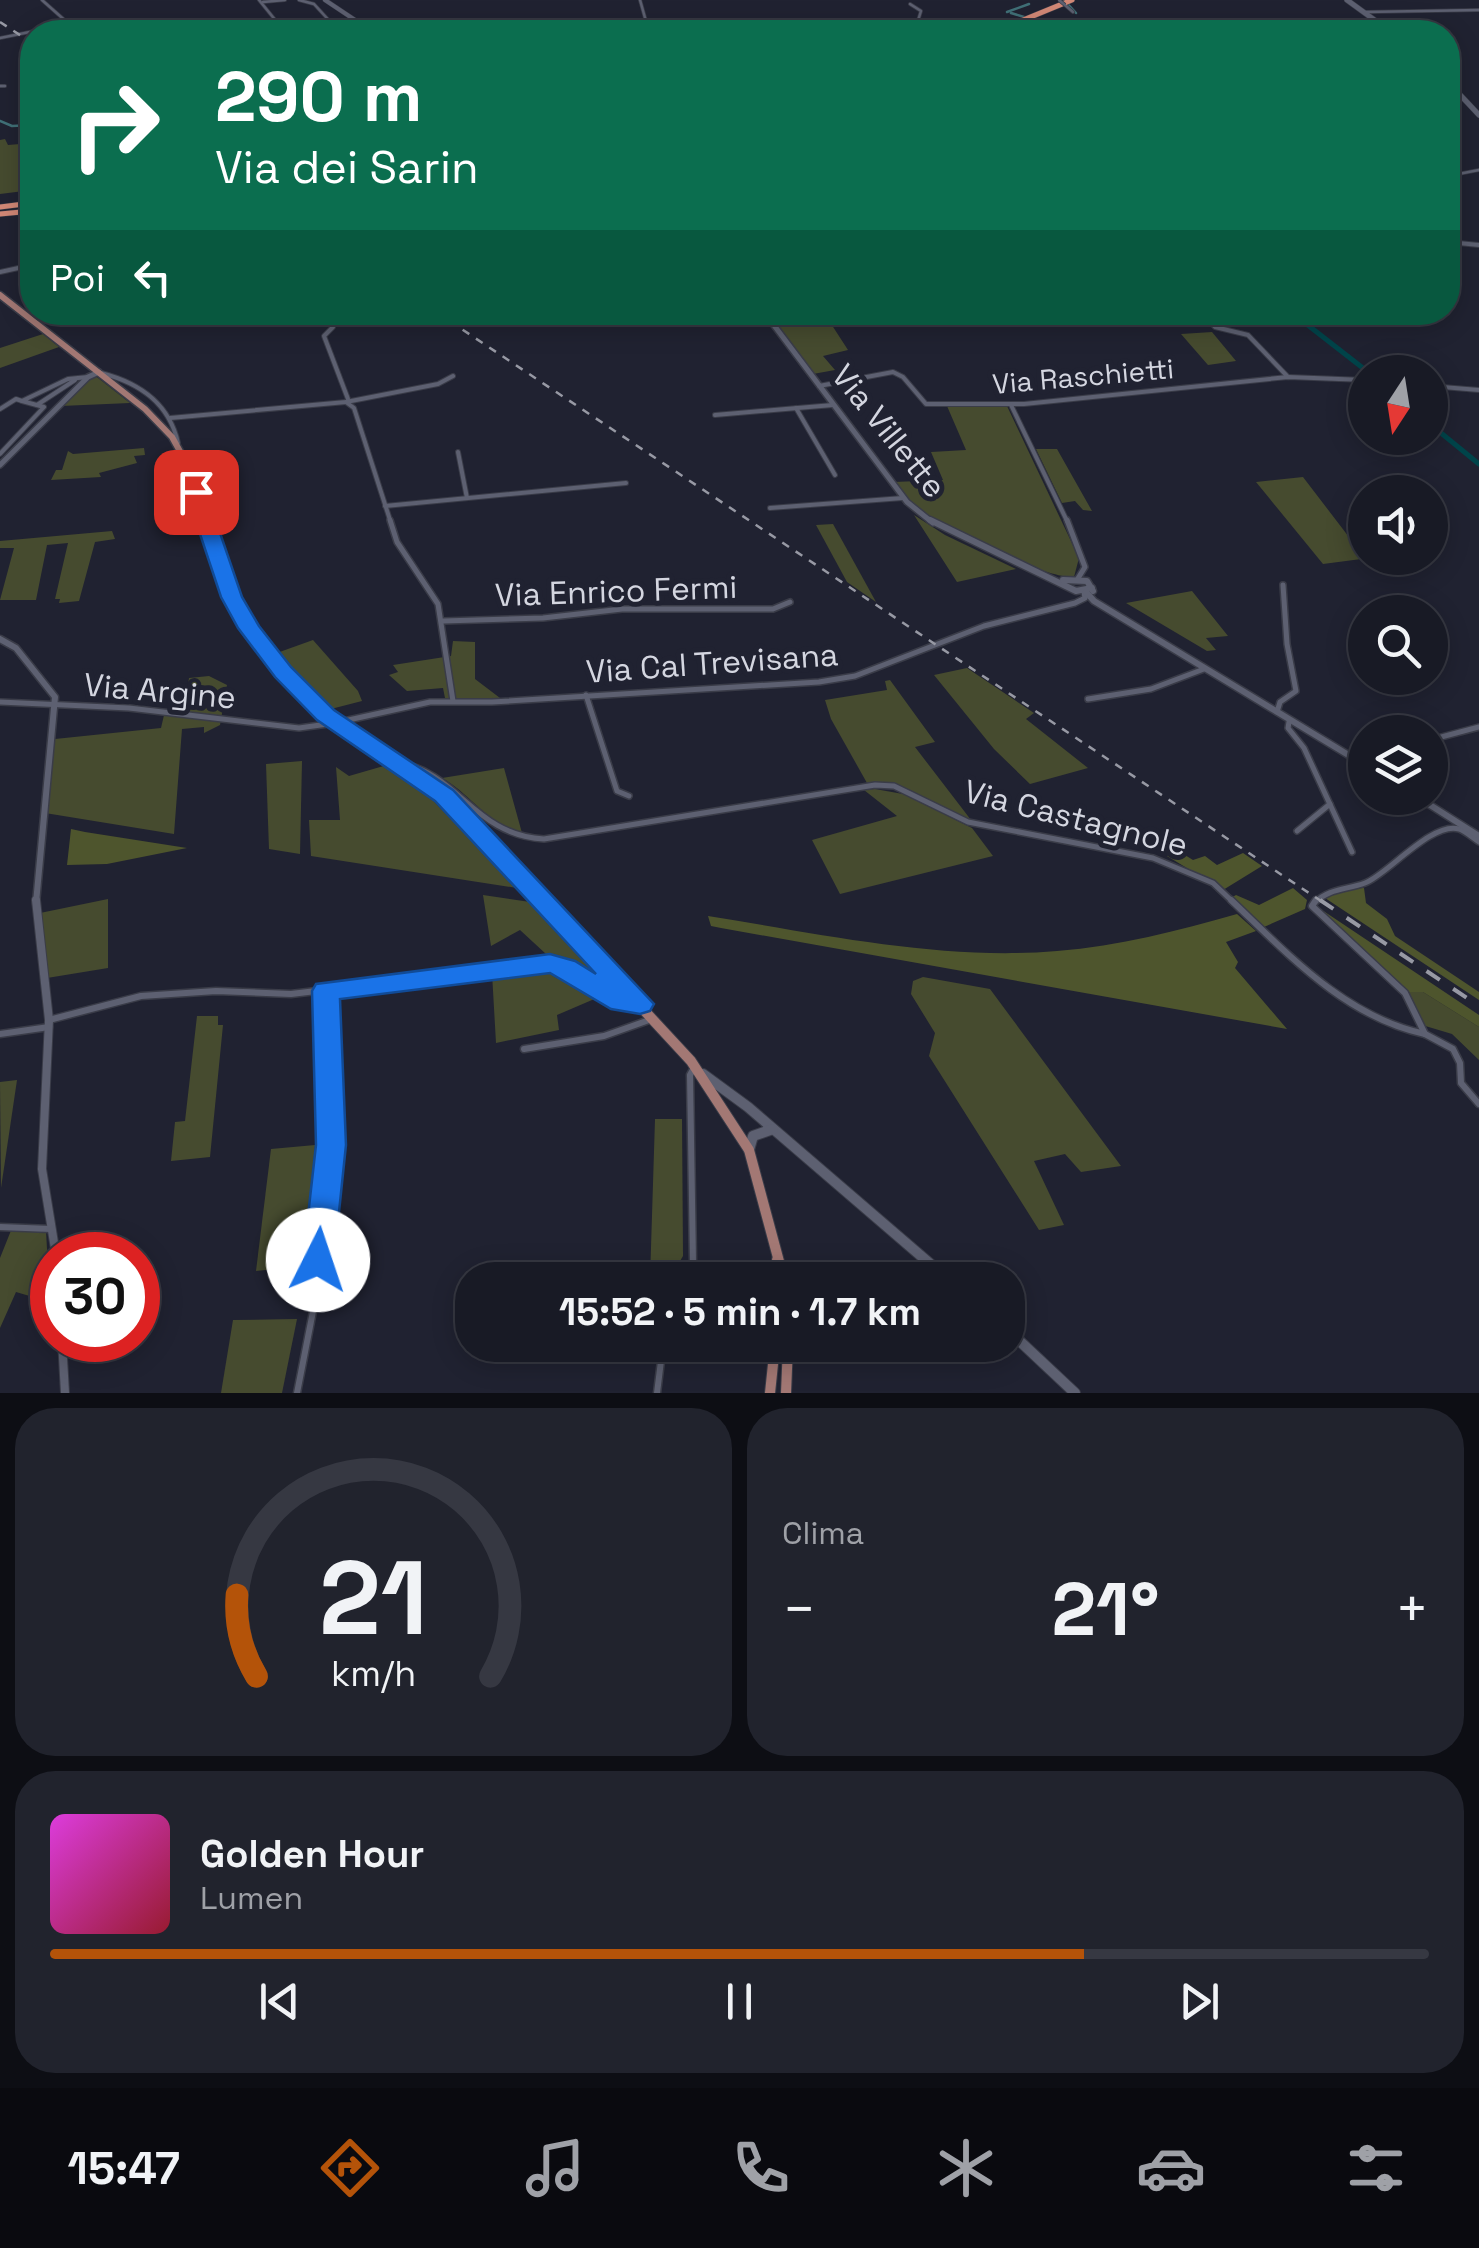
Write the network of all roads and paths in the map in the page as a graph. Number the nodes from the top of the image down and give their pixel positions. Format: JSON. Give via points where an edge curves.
{"nodes":[{"id":1,"x":42,"y":0,"type":"edge"},
{"id":2,"x":285,"y":0,"type":"edge"},
{"id":3,"x":299,"y":0,"type":"edge"},
{"id":4,"x":325,"y":0,"type":"edge"},
{"id":5,"x":1072,"y":0,"type":"edge"},
{"id":6,"x":1347,"y":0,"type":"edge"},
{"id":7,"x":260,"y":1,"type":"edge"},
{"id":8,"x":1062,"y":2,"type":"edge"},
{"id":9,"x":910,"y":4,"type":"dead end"},
{"id":10,"x":1479,"y":10,"type":"edge"},
{"id":11,"x":1073,"y":12,"type":"dead end"},
{"id":12,"x":1366,"y":12,"type":"junction"},
{"id":13,"x":65,"y":20,"type":"edge"},
{"id":14,"x":329,"y":20,"type":"edge"},
{"id":15,"x":355,"y":20,"type":"edge"},
{"id":16,"x":919,"y":20,"type":"edge"},
{"id":17,"x":1016,"y":20,"type":"edge"},
{"id":18,"x":1023,"y":20,"type":"edge"},
{"id":19,"x":1376,"y":20,"type":"edge"},
{"id":20,"x":1460,"y":95,"type":"edge"},
{"id":21,"x":1479,"y":115,"type":"edge"},
{"id":22,"x":0,"y":295,"type":"edge"},
{"id":23,"x":20,"y":310,"type":"edge"},
{"id":24,"x":39,"y":325,"type":"edge"},
{"id":25,"x":332,"y":325,"type":"edge"},
{"id":26,"x":774,"y":325,"type":"edge"},
{"id":27,"x":1214,"y":325,"type":"edge"},
{"id":28,"x":100,"y":372,"type":"junction"},
{"id":29,"x":453,"y":376,"type":"dead end"},
{"id":30,"x":88,"y":377,"type":"junction"},
{"id":31,"x":1288,"y":377,"type":"junction"},
{"id":32,"x":1348,"y":379,"type":"edge"},
{"id":33,"x":76,"y":380,"type":"junction"},
{"id":34,"x":819,"y":386,"type":"junction"},
{"id":35,"x":1448,"y":387,"type":"edge"},
{"id":36,"x":1479,"y":390,"type":"edge"},
{"id":37,"x":22,"y":401,"type":"junction"},
{"id":38,"x":42,"y":402,"type":"junction"},
{"id":39,"x":346,"y":402,"type":"junction"},
{"id":40,"x":833,"y":405,"type":"junction"},
{"id":41,"x":1011,"y":405,"type":"junction"},
{"id":42,"x":796,"y":408,"type":"junction"},
{"id":43,"x":0,"y":409,"type":"edge"},
{"id":44,"x":715,"y":415,"type":"dead end"},
{"id":45,"x":170,"y":418,"type":"junction"},
{"id":46,"x":12,"y":440,"type":"junction"},
{"id":47,"x":0,"y":441,"type":"edge"},
{"id":48,"x":178,"y":446,"type":"junction"},
{"id":49,"x":458,"y":452,"type":"dead end"},
{"id":50,"x":0,"y":454,"type":"edge"},
{"id":51,"x":0,"y":466,"type":"edge"},
{"id":52,"x":835,"y":475,"type":"dead end"},
{"id":53,"x":626,"y":483,"type":"dead end"},
{"id":54,"x":467,"y":498,"type":"junction"},
{"id":55,"x":903,"y":498,"type":"junction"},
{"id":56,"x":385,"y":506,"type":"junction"},
{"id":57,"x":770,"y":508,"type":"dead end"},
{"id":58,"x":1084,"y":570,"type":"junction"},
{"id":59,"x":1073,"y":584,"type":"junction"},
{"id":60,"x":1284,"y":584,"type":"dead end"},
{"id":61,"x":1088,"y":589,"type":"junction"},
{"id":62,"x":790,"y":602,"type":"dead end"},
{"id":63,"x":1074,"y":603,"type":"junction"},
{"id":64,"x":1103,"y":606,"type":"junction"},
{"id":65,"x":442,"y":621,"type":"junction"},
{"id":66,"x":0,"y":640,"type":"edge"},
{"id":67,"x":1204,"y":669,"type":"junction"},
{"id":68,"x":586,"y":695,"type":"junction"},
{"id":69,"x":1088,"y":699,"type":"dead end"},
{"id":70,"x":453,"y":700,"type":"junction"},
{"id":71,"x":0,"y":702,"type":"edge"},
{"id":72,"x":55,"y":705,"type":"junction"},
{"id":73,"x":1276,"y":714,"type":"junction"},
{"id":74,"x":340,"y":722,"type":"junction"},
{"id":75,"x":1289,"y":722,"type":"junction"},
{"id":76,"x":1479,"y":727,"type":"edge"},
{"id":77,"x":320,"y":728,"type":"joint"},
{"id":78,"x":1448,"y":735,"type":"edge"},
{"id":79,"x":1348,"y":755,"type":"edge"},
{"id":80,"x":394,"y":762,"type":"junction"},
{"id":81,"x":630,"y":796,"type":"dead end"},
{"id":82,"x":1330,"y":804,"type":"junction"},
{"id":83,"x":1447,"y":815,"type":"edge"},
{"id":84,"x":1297,"y":831,"type":"dead end"},
{"id":85,"x":1479,"y":839,"type":"edge"},
{"id":86,"x":1352,"y":852,"type":"dead end"},
{"id":87,"x":326,"y":991,"type":"junction"},
{"id":88,"x":640,"y":1004,"type":"junction"},
{"id":89,"x":658,"y":1022,"type":"junction"},
{"id":90,"x":49,"y":1024,"type":"junction"},
{"id":91,"x":0,"y":1034,"type":"edge"},
{"id":92,"x":1425,"y":1034,"type":"junction"},
{"id":93,"x":524,"y":1050,"type":"dead end"},
{"id":94,"x":698,"y":1069,"type":"junction"},
{"id":95,"x":1479,"y":1104,"type":"edge"},
{"id":96,"x":773,"y":1129,"type":"junction"},
{"id":97,"x":749,"y":1150,"type":"junction"},
{"id":98,"x":0,"y":1227,"type":"edge"},
{"id":99,"x":54,"y":1229,"type":"junction"},
{"id":100,"x":54,"y":1232,"type":"edge"},
{"id":101,"x":694,"y":1262,"type":"edge"},
{"id":102,"x":778,"y":1262,"type":"edge"},
{"id":103,"x":928,"y":1262,"type":"edge"},
{"id":104,"x":1025,"y":1345,"type":"edge"},
{"id":105,"x":64,"y":1362,"type":"edge"},
{"id":106,"x":661,"y":1362,"type":"edge"},
{"id":107,"x":773,"y":1362,"type":"edge"},
{"id":108,"x":787,"y":1362,"type":"edge"},
{"id":109,"x":66,"y":1393,"type":"edge"},
{"id":110,"x":296,"y":1393,"type":"edge"},
{"id":111,"x":658,"y":1393,"type":"edge"},
{"id":112,"x":770,"y":1393,"type":"edge"},
{"id":113,"x":786,"y":1393,"type":"edge"},
{"id":114,"x":1075,"y":1393,"type":"edge"}],
"edges":[{"from":1,"to":13,"type":"street"},
{"from":2,"to":7,"type":"street"},
{"from":3,"to":14,"type":"street","via":[[314,4]]},
{"from":4,"to":15,"type":"street"},
{"from":5,"to":18,"type":"highway"},
{"from":6,"to":12,"type":"main road"},
{"from":8,"to":11,"type":"street"},
{"from":8,"to":17,"type":"highway"},
{"from":9,"to":16,"type":"street","via":[[922,13]]},
{"from":10,"to":12,"type":"street"},
{"from":12,"to":19,"type":"main road"},
{"from":20,"to":21,"type":"main road"},
{"from":22,"to":23,"type":"main road"},
{"from":24,"to":28,"type":"main road"},
{"from":25,"to":39,"type":"street","via":[[324,336]]},
{"from":26,"to":34,"type":"street","name":"Via Villette"},
{"from":27,"to":31,"type":"street","via":[[1248,335]]},
{"from":28,"to":30,"type":"street"},
{"from":28,"to":45,"type":"street","via":[[152,395]]},
{"from":28,"to":48,"type":"main road"},
{"from":29,"to":39,"type":"street"},
{"from":30,"to":33,"type":"street"},
{"from":30,"to":51,"type":"street"},
{"from":31,"to":32,"type":"street","name":"Via Raschietti"},
{"from":31,"to":41,"type":"street","name":"Via Raschietti"},
{"from":33,"to":37,"type":"street"},
{"from":33,"to":38,"type":"street"},
{"from":34,"to":40,"type":"street","name":"Via Villette"},
{"from":34,"to":41,"type":"street","name":"Via Raschietti","via":[[894,372],[926,404]]},
{"from":35,"to":36,"type":"street"},
{"from":37,"to":38,"type":"street"},
{"from":37,"to":43,"type":"street"},
{"from":38,"to":46,"type":"street"},
{"from":39,"to":45,"type":"street"},
{"from":39,"to":56,"type":"street"},
{"from":40,"to":42,"type":"street"},
{"from":40,"to":55,"type":"street","name":"Via Villette"},
{"from":41,"to":58,"type":"street","via":[[1081,550]]},
{"from":42,"to":44,"type":"street"},
{"from":42,"to":52,"type":"street"},
{"from":45,"to":48,"type":"street"},
{"from":46,"to":47,"type":"street"},
{"from":46,"to":50,"type":"street"},
{"from":48,"to":74,"type":"main road","via":[[242,618],[283,672]]},
{"from":49,"to":54,"type":"street"},
{"from":53,"to":54,"type":"street"},
{"from":54,"to":56,"type":"street"},
{"from":55,"to":57,"type":"street"},
{"from":55,"to":59,"type":"street","name":"Via Villette","via":[[949,532]]},
{"from":56,"to":65,"type":"street","via":[[399,546],[434,595]]},
{"from":58,"to":59,"type":"street"},
{"from":58,"to":61,"type":"street"},
{"from":59,"to":61,"type":"street","name":"Via Villette"},
{"from":59,"to":61,"type":"street","name":"Via Villette"},
{"from":59,"to":63,"type":"street","via":[[1081,596]]},
{"from":60,"to":73,"type":"street","via":[[1296,690]]},
{"from":61,"to":63,"type":"street"},
{"from":61,"to":64,"type":"street","name":"Via Villette"},
{"from":62,"to":65,"type":"street","name":"Via Enrico Fermi","via":[[773,608]]},
{"from":63,"to":64,"type":"street","name":"Via Cal Trevisana"},
{"from":63,"to":68,"type":"street","name":"Via Cal Trevisana","via":[[984,626],[856,676]]},
{"from":64,"to":67,"type":"street","name":"Via Villette"},
{"from":65,"to":70,"type":"street"},
{"from":66,"to":72,"type":"street","via":[[30,662]]},
{"from":67,"to":69,"type":"street","via":[[1151,689]]},
{"from":67,"to":73,"type":"street","name":"Via Villette"},
{"from":68,"to":70,"type":"street","name":"Via Cal Trevisana"},
{"from":68,"to":81,"type":"street","via":[[617,790]]},
{"from":70,"to":74,"type":"street","name":"Via Cal Trevisana"},
{"from":71,"to":72,"type":"street","name":"Via Argine"},
{"from":72,"to":77,"type":"street","name":"Via Argine"},
{"from":72,"to":90,"type":"street","via":[[35,889]]},
{"from":73,"to":75,"type":"street","name":"Via Villette"},
{"from":74,"to":77,"type":"street","name":"Via Cal Trevisana"},
{"from":74,"to":80,"type":"main road"},
{"from":75,"to":79,"type":"street","name":"Via Villette"},
{"from":75,"to":82,"type":"street"},
{"from":76,"to":78,"type":"street"},
{"from":80,"to":88,"type":"main road","via":[[444,795]]},
{"from":80,"to":92,"type":"street","name":"Via Castagnole","via":[[457,791],[504,832],[538,839],[894,786],[968,822],[1183,867],[1213,884],[1322,986],[1402,1030]]},
{"from":82,"to":84,"type":"street"},
{"from":82,"to":86,"type":"street"},
{"from":83,"to":85,"type":"street"},
{"from":85,"to":92,"type":"street","via":[[1447,829],[1394,859],[1368,884],[1338,888],[1312,906],[1405,993]]},
{"from":87,"to":88,"type":"street","via":[[550,963],[621,1002]]},
{"from":87,"to":90,"type":"street","via":[[140,996]]},
{"from":87,"to":110,"type":"street","via":[[331,1145],[316,1296]]},
{"from":88,"to":89,"type":"main road"},
{"from":89,"to":93,"type":"street"},
{"from":89,"to":94,"type":"main road"},
{"from":90,"to":91,"type":"street"},
{"from":90,"to":99,"type":"street","via":[[42,1169]]},
{"from":92,"to":95,"type":"street","via":[[1458,1056],[1461,1083]]},
{"from":94,"to":96,"type":"main road"},
{"from":94,"to":97,"type":"main road"},
{"from":94,"to":101,"type":"street","via":[[690,1075]]},
{"from":96,"to":97,"type":"main road","via":[[753,1136]]},
{"from":96,"to":103,"type":"main road"},
{"from":97,"to":102,"type":"main road"},
{"from":98,"to":99,"type":"street"},
{"from":99,"to":100,"type":"street"},
{"from":104,"to":114,"type":"main road"},
{"from":105,"to":109,"type":"street"},
{"from":106,"to":111,"type":"street"},
{"from":107,"to":112,"type":"main road"},
{"from":108,"to":113,"type":"main road"}]}
